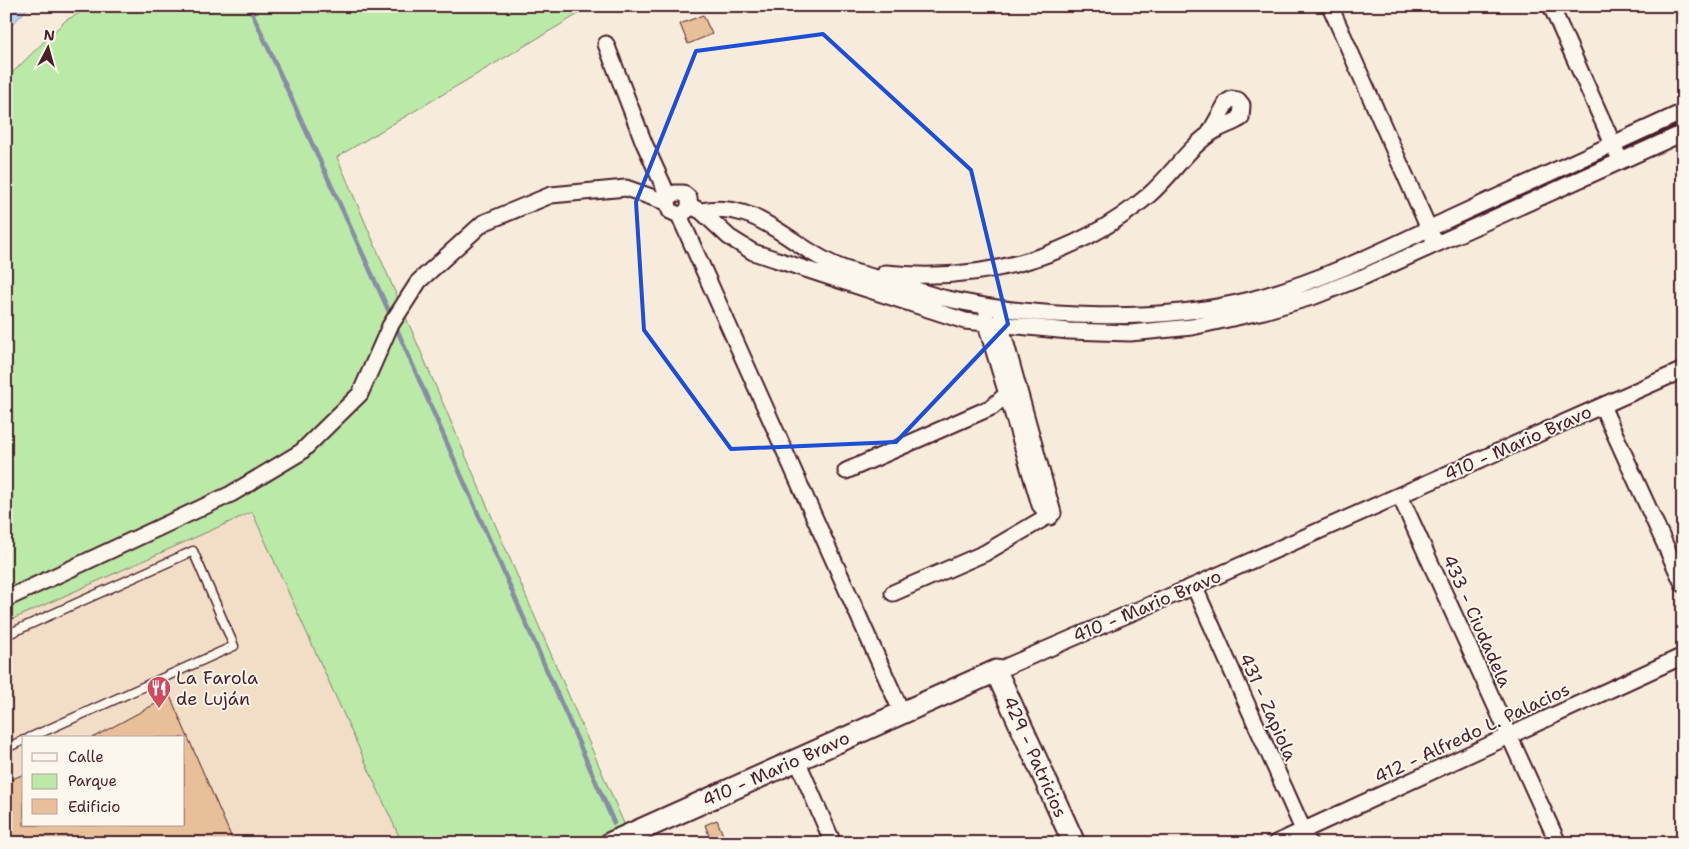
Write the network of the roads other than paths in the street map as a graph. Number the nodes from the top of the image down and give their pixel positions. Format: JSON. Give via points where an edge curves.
{"nodes":[{"id":1,"x":1330,"y":6,"type":"edge"},
{"id":2,"x":1551,"y":6,"type":"edge"},
{"id":3,"x":606,"y":44,"type":"dead end"},
{"id":4,"x":1683,"y":112,"type":"edge"},
{"id":5,"x":1683,"y":133,"type":"edge"},
{"id":6,"x":1209,"y":134,"type":"dead end"},
{"id":7,"x":1613,"y":144,"type":"junction"},
{"id":8,"x":1621,"y":161,"type":"junction"},
{"id":9,"x":668,"y":201,"type":"junction"},
{"id":10,"x":690,"y":211,"type":"junction"},
{"id":11,"x":1429,"y":229,"type":"junction"},
{"id":12,"x":1436,"y":244,"type":"junction"},
{"id":13,"x":837,"y":273,"type":"junction"},
{"id":14,"x":986,"y":306,"type":"junction"},
{"id":15,"x":1002,"y":308,"type":"junction"},
{"id":16,"x":993,"y":325,"type":"junction"},
{"id":17,"x":1683,"y":370,"type":"edge"},
{"id":18,"x":1013,"y":393,"type":"junction"},
{"id":19,"x":1602,"y":406,"type":"junction"},
{"id":20,"x":846,"y":471,"type":"dead end"},
{"id":21,"x":1400,"y":496,"type":"junction"},
{"id":22,"x":1683,"y":584,"type":"edge"},
{"id":23,"x":1194,"y":586,"type":"junction"},
{"id":24,"x":893,"y":593,"type":"dead end"},
{"id":25,"x":6,"y":599,"type":"edge"},
{"id":26,"x":6,"y":635,"type":"edge"},
{"id":27,"x":1683,"y":656,"type":"edge"},
{"id":28,"x":996,"y":671,"type":"junction"},
{"id":29,"x":902,"y":713,"type":"junction"},
{"id":30,"x":33,"y":736,"type":"edge"},
{"id":31,"x":1508,"y":736,"type":"junction"},
{"id":32,"x":22,"y":741,"type":"edge"},
{"id":33,"x":6,"y":748,"type":"edge"},
{"id":34,"x":797,"y":760,"type":"junction"},
{"id":35,"x":1306,"y":837,"type":"edge"},
{"id":36,"x":625,"y":840,"type":"edge"},
{"id":37,"x":833,"y":843,"type":"edge"},
{"id":38,"x":1074,"y":843,"type":"edge"},
{"id":39,"x":1276,"y":843,"type":"edge"},
{"id":40,"x":1558,"y":843,"type":"edge"}],
"edges":[{"from":1,"to":11,"type":"street"},
{"from":2,"to":7,"type":"street"},
{"from":3,"to":9,"type":"street"},
{"from":4,"to":7,"type":"street"},
{"from":5,"to":8,"type":"street"},
{"from":6,"to":13,"type":"street","via":[[1123,217],[1052,254],[982,272],[947,276]]},
{"from":7,"to":8,"type":"street"},
{"from":7,"to":11,"type":"street"},
{"from":8,"to":12,"type":"street"},
{"from":9,"to":10,"type":"street","via":[[670,211]]},
{"from":9,"to":25,"type":"street","via":[[626,188],[551,196],[483,223],[419,281],[393,321],[360,394],[301,452],[230,494]]},
{"from":10,"to":13,"type":"street","via":[[753,252]]},
{"from":10,"to":13,"type":"street","via":[[714,208],[755,216]]},
{"from":10,"to":29,"type":"street"},
{"from":11,"to":12,"type":"street"},
{"from":11,"to":15,"type":"street","via":[[1342,269],[1248,300],[1132,316]]},
{"from":12,"to":16,"type":"street","via":[[1315,296],[1192,327],[1068,332]]},
{"from":13,"to":14,"type":"street"},
{"from":13,"to":16,"type":"street","via":[[965,321]]},
{"from":14,"to":15,"type":"street"},
{"from":14,"to":16,"type":"street"},
{"from":15,"to":16,"type":"street"},
{"from":16,"to":18,"type":"street"},
{"from":17,"to":19,"type":"street","name":"410 - Mario Bravo"},
{"from":18,"to":20,"type":"street","via":[[992,408]]},
{"from":18,"to":24,"type":"street","via":[[1053,513],[985,553]]},
{"from":19,"to":21,"type":"street","name":"410 - Mario Bravo"},
{"from":19,"to":22,"type":"street"},
{"from":21,"to":23,"type":"street","name":"410 - Mario Bravo"},
{"from":21,"to":31,"type":"street","name":"433 - Ciudadela"},
{"from":23,"to":28,"type":"street","name":"410 - Mario Bravo"},
{"from":23,"to":35,"type":"street","name":"431 - Zapiola"},
{"from":26,"to":30,"type":"lane","via":[[193,551],[234,646]]},
{"from":27,"to":31,"type":"street","name":"412 - Alfredo L. Palacios"},
{"from":28,"to":29,"type":"street","name":"410 - Mario Bravo"},
{"from":28,"to":38,"type":"street","name":"429 - Patricios"},
{"from":29,"to":34,"type":"street","name":"410 - Mario Bravo"},
{"from":31,"to":35,"type":"street","name":"412 - Alfredo L. Palacios"},
{"from":31,"to":40,"type":"street","name":"433 - Ciudadela"},
{"from":32,"to":33,"type":"lane"},
{"from":34,"to":36,"type":"street","name":"410 - Mario Bravo"},
{"from":34,"to":37,"type":"street"},
{"from":35,"to":39,"type":"street","name":"412 - Alfredo L. Palacios"}]}
